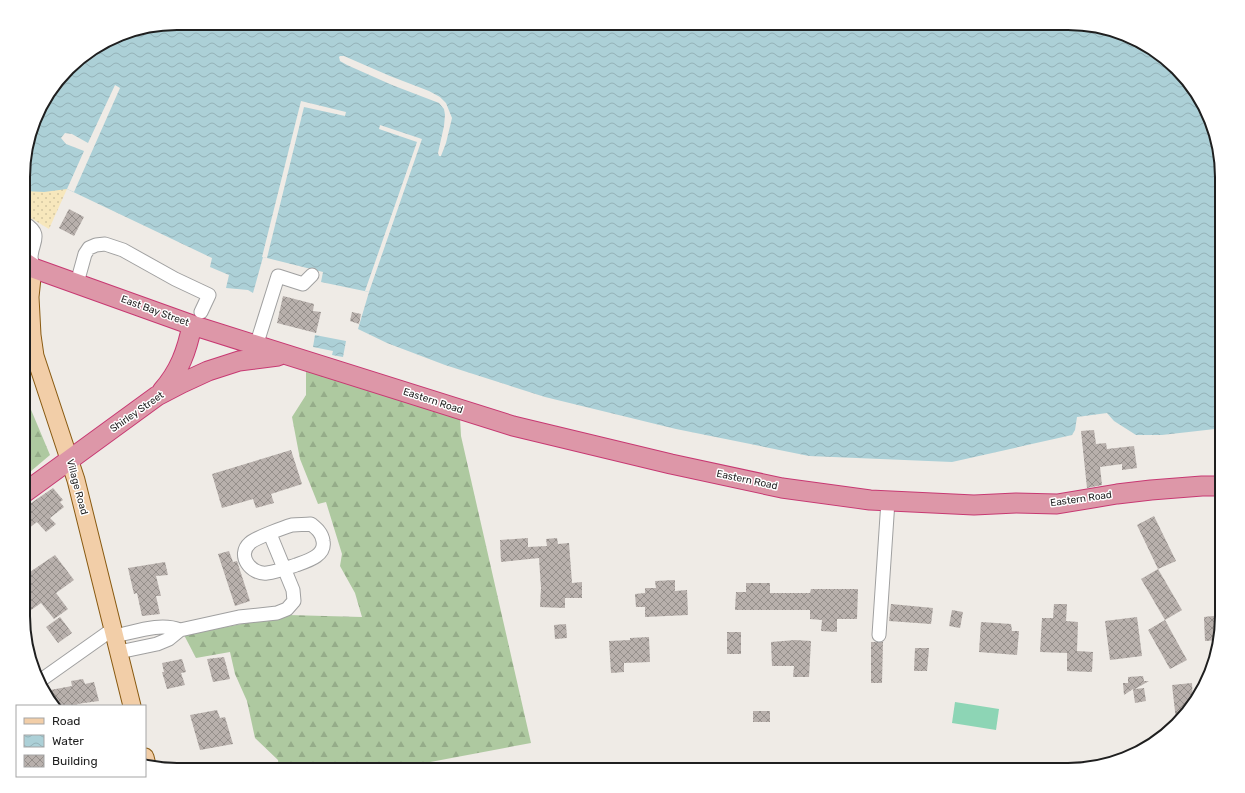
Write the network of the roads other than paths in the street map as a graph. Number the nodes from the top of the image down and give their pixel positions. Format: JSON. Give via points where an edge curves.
{"nodes":[{"id":1,"x":30,"y":228,"type":"edge"},
{"id":2,"x":30,"y":261,"type":"edge"},
{"id":3,"x":30,"y":265,"type":"edge"},
{"id":4,"x":312,"y":275,"type":"dead end"},
{"id":5,"x":77,"y":283,"type":"junction"},
{"id":6,"x":30,"y":297,"type":"edge"},
{"id":7,"x":197,"y":319,"type":"junction"},
{"id":8,"x":256,"y":346,"type":"junction"},
{"id":9,"x":287,"y":354,"type":"junction"},
{"id":10,"x":157,"y":396,"type":"junction"},
{"id":11,"x":70,"y":461,"type":"junction"},
{"id":12,"x":1215,"y":486,"type":"edge"},
{"id":13,"x":30,"y":488,"type":"edge"},
{"id":14,"x":888,"y":501,"type":"junction"},
{"id":15,"x":270,"y":534,"type":"junction"},
{"id":16,"x":285,"y":569,"type":"junction"},
{"id":17,"x":879,"y":635,"type":"dead end"},
{"id":18,"x":116,"y":639,"type":"junction"},
{"id":19,"x":44,"y":678,"type":"edge"},
{"id":20,"x":132,"y":705,"type":"edge"}],
"edges":[{"from":1,"to":2,"type":"street","via":[[36,238]]},
{"from":3,"to":5,"type":"highway","name":"East Bay Street"},
{"from":4,"to":8,"type":"street","via":[[303,284],[278,276]]},
{"from":5,"to":7,"type":"highway","name":"East Bay Street"},
{"from":5,"to":7,"type":"street","via":[[89,248],[105,244],[123,250],[209,295]]},
{"from":6,"to":11,"type":"main road","name":"Village Road","via":[[35,356]]},
{"from":7,"to":8,"type":"highway","name":"East Bay Street"},
{"from":7,"to":10,"type":"highway","via":[[181,364],[171,381]]},
{"from":8,"to":9,"type":"highway","name":"East Bay Street"},
{"from":9,"to":10,"type":"highway","name":"Shirley Street","via":[[239,361],[208,371]]},
{"from":9,"to":14,"type":"highway","name":"Eastern Road","via":[[513,426],[782,488]]},
{"from":10,"to":11,"type":"highway","name":"Shirley Street"},
{"from":11,"to":13,"type":"highway","name":"Shirley Street"},
{"from":11,"to":18,"type":"main road","name":"Village Road"},
{"from":12,"to":14,"type":"highway","name":"Eastern Road","via":[[1144,491],[1057,504],[974,505]]},
{"from":14,"to":17,"type":"street"},
{"from":15,"to":16,"type":"street"},
{"from":15,"to":16,"type":"street","via":[[260,536],[250,543],[245,549],[245,559],[248,566],[262,574]]},
{"from":15,"to":16,"type":"street","via":[[293,525],[311,524],[322,536],[324,545],[320,554]]},
{"from":16,"to":18,"type":"street","via":[[293,590],[294,601],[287,609],[180,630],[161,627]]},
{"from":18,"to":19,"type":"street"},
{"from":18,"to":20,"type":"main road","name":"Village Road"}]}
